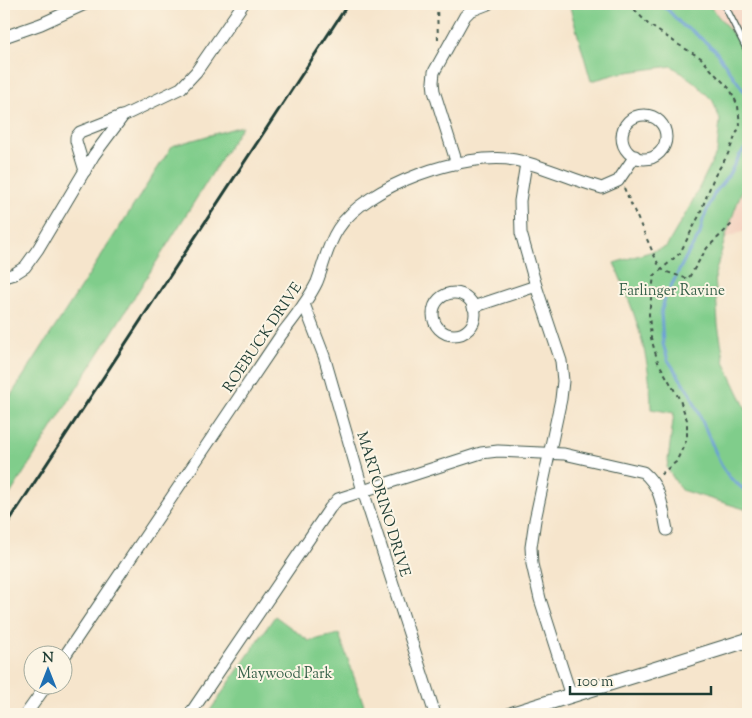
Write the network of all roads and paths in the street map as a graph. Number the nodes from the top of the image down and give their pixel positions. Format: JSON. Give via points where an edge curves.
{"nodes":[{"id":1,"x":85,"y":4,"type":"edge"},
{"id":2,"x":243,"y":4,"type":"edge"},
{"id":3,"x":437,"y":4,"type":"edge"},
{"id":4,"x":488,"y":4,"type":"edge"},
{"id":5,"x":629,"y":4,"type":"edge"},
{"id":6,"x":724,"y":4,"type":"edge"},
{"id":7,"x":4,"y":37,"type":"edge"},
{"id":8,"x":748,"y":52,"type":"edge"},
{"id":9,"x":444,"y":53,"type":"junction"},
{"id":10,"x":123,"y":116,"type":"junction"},
{"id":11,"x":635,"y":156,"type":"dead end"},
{"id":12,"x":526,"y":163,"type":"junction"},
{"id":13,"x":457,"y":164,"type":"junction"},
{"id":14,"x":85,"y":171,"type":"junction"},
{"id":15,"x":618,"y":181,"type":"junction"},
{"id":16,"x":734,"y":222,"type":"dead end"},
{"id":17,"x":662,"y":270,"type":"junction"},
{"id":18,"x":4,"y":277,"type":"edge"},
{"id":19,"x":536,"y":286,"type":"junction"},
{"id":20,"x":304,"y":304,"type":"junction"},
{"id":21,"x":473,"y":307,"type":"dead end"},
{"id":22,"x":549,"y":454,"type":"junction"},
{"id":23,"x":653,"y":480,"type":"junction"},
{"id":24,"x":363,"y":491,"type":"junction"},
{"id":25,"x":667,"y":530,"type":"dead end"},
{"id":26,"x":748,"y":640,"type":"edge"},
{"id":27,"x":71,"y":646,"type":"edge"},
{"id":28,"x":39,"y":696,"type":"edge"},
{"id":29,"x":571,"y":696,"type":"junction"},
{"id":30,"x":26,"y":714,"type":"edge"},
{"id":31,"x":190,"y":714,"type":"edge"},
{"id":32,"x":435,"y":714,"type":"edge"},
{"id":33,"x":512,"y":714,"type":"edge"}],
"edges":[{"from":1,"to":7,"type":"street"},
{"from":2,"to":10,"type":"street","via":[[196,72],[181,88]]},
{"from":3,"to":9,"type":"path","via":[[438,44]]},
{"from":4,"to":9,"type":"street","via":[[465,16]]},
{"from":5,"to":17,"type":"path","via":[[648,24],[701,58],[730,90],[738,106],[740,125],[727,156],[714,177],[680,253]]},
{"from":6,"to":8,"type":"lane"},
{"from":9,"to":13,"type":"street","via":[[434,72],[433,82]]},
{"from":10,"to":14,"type":"street"},
{"from":10,"to":14,"type":"street","via":[[80,132],[76,137]]},
{"from":11,"to":15,"type":"street"},
{"from":12,"to":13,"type":"street","name":"ROEBUCK DRIVE","via":[[487,158]]},
{"from":12,"to":15,"type":"street","name":"ROEBUCK DRIVE","via":[[602,188]]},
{"from":12,"to":19,"type":"street","via":[[520,201],[521,233]]},
{"from":13,"to":20,"type":"street","name":"ROEBUCK DRIVE","via":[[402,181],[359,206],[338,228],[317,282]]},
{"from":14,"to":18,"type":"street","via":[[25,266]]},
{"from":15,"to":17,"type":"path"},
{"from":16,"to":17,"type":"path","via":[[707,248],[688,279]]},
{"from":17,"to":23,"type":"path","via":[[654,276],[649,314],[650,338],[658,362],[682,406],[687,420],[687,439],[676,462]]},
{"from":19,"to":21,"type":"street"},
{"from":19,"to":22,"type":"street","via":[[557,347],[563,381]]},
{"from":20,"to":24,"type":"street","name":"MARTORINO DRIVE","via":[[324,356]]},
{"from":20,"to":27,"type":"street","name":"ROEBUCK DRIVE"},
{"from":22,"to":23,"type":"street","via":[[564,454],[632,469]]},
{"from":22,"to":24,"type":"street","via":[[482,453]]},
{"from":22,"to":29,"type":"street","via":[[535,520],[532,564]]},
{"from":23,"to":25,"type":"street"},
{"from":24,"to":31,"type":"street","via":[[338,499],[330,508]]},
{"from":24,"to":32,"type":"street","name":"MARTORINO DRIVE"},
{"from":26,"to":29,"type":"street"},
{"from":28,"to":30,"type":"street"},
{"from":29,"to":33,"type":"street"}]}
